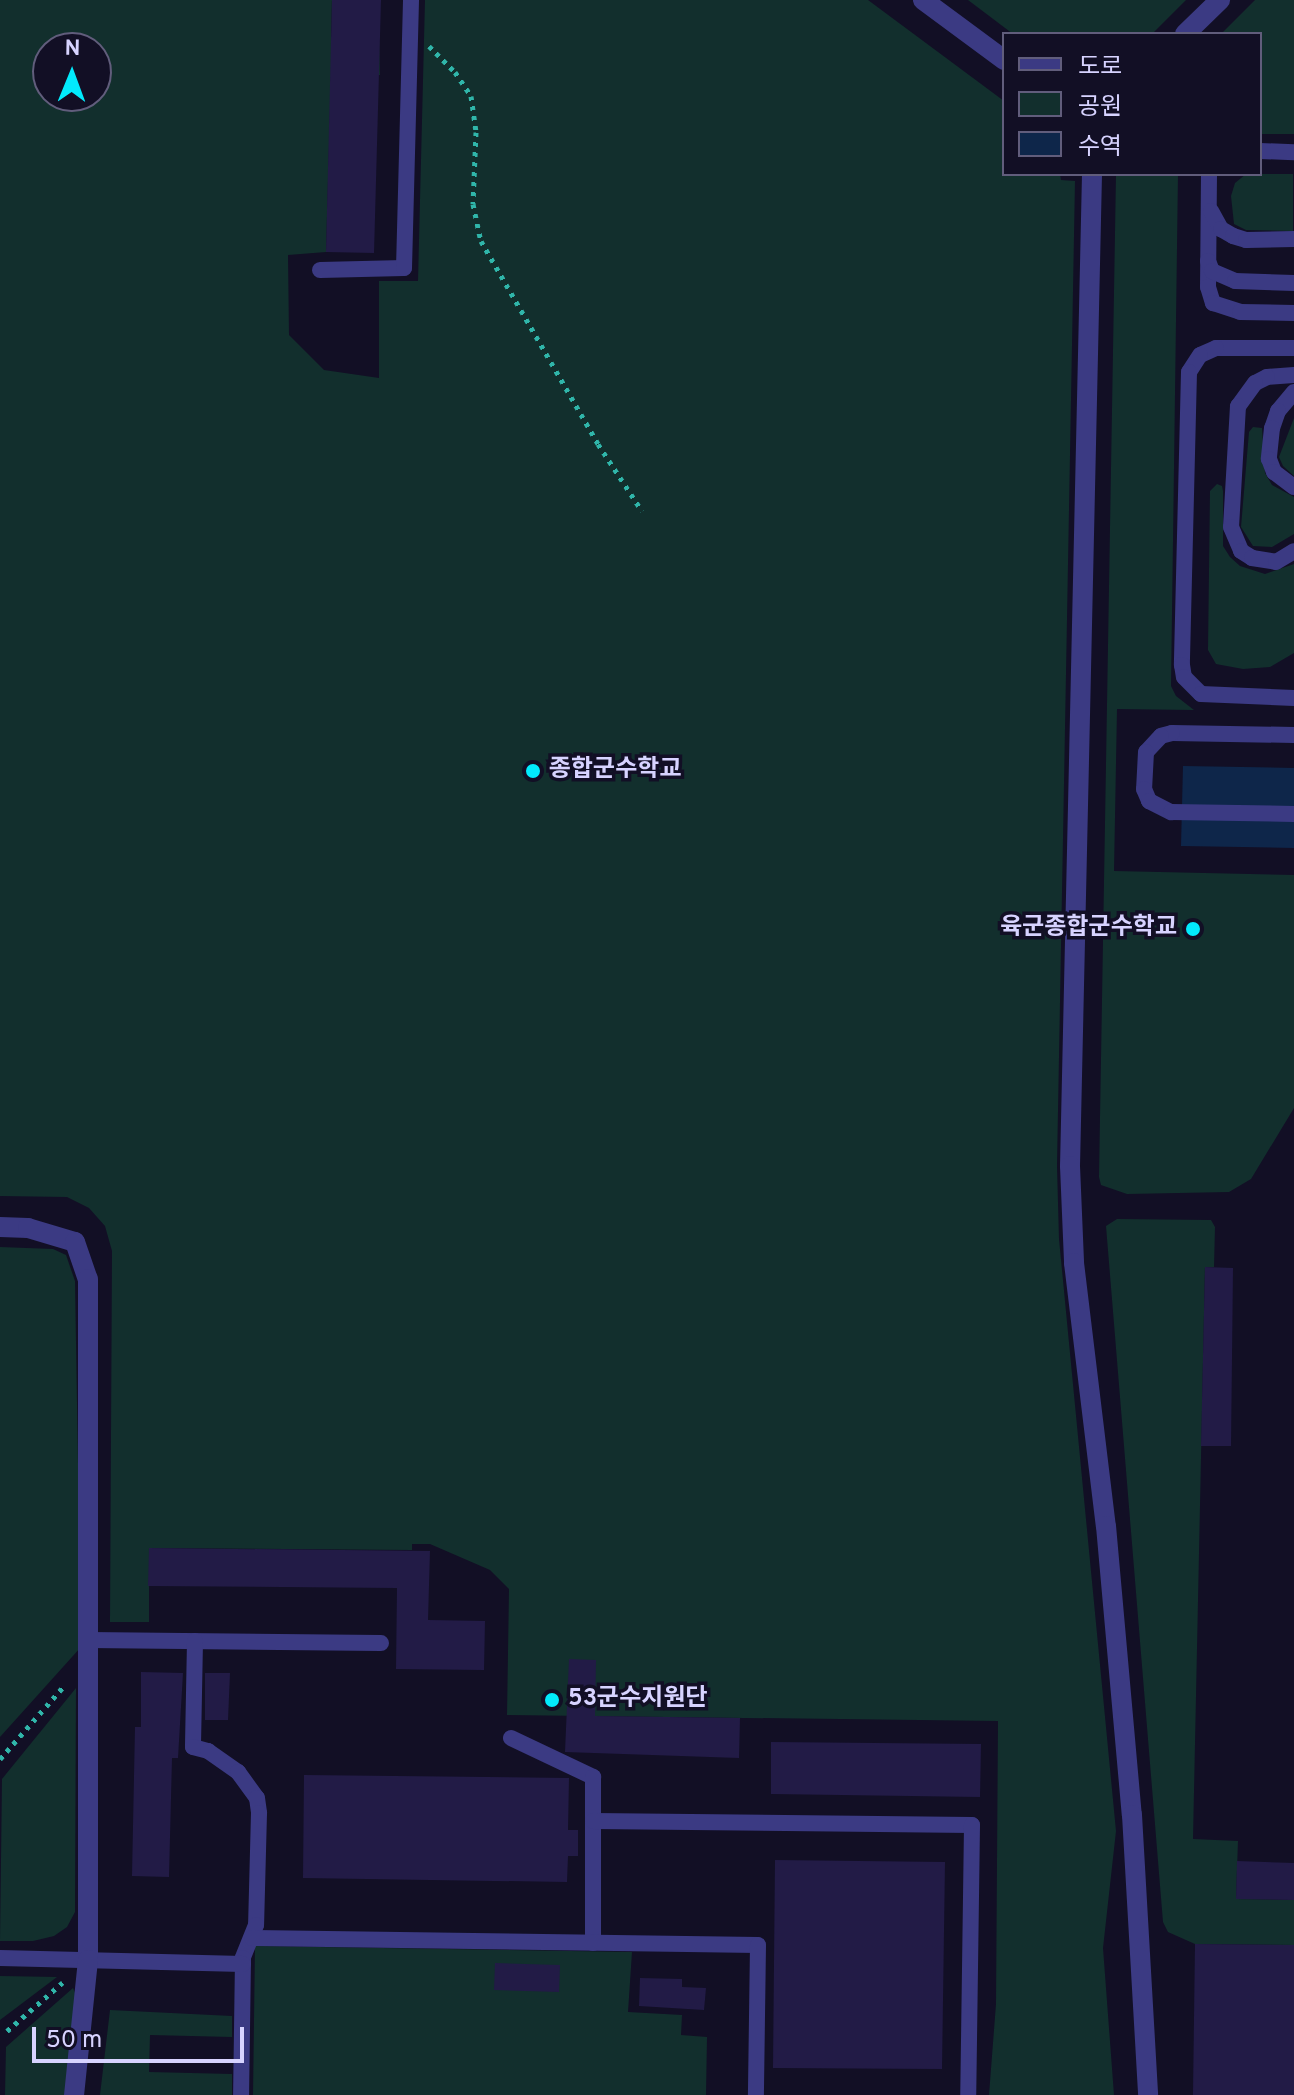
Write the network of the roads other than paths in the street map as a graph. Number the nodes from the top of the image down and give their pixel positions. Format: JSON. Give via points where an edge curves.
{"nodes":[{"id":1,"x":411,"y":0,"type":"edge"},
{"id":2,"x":923,"y":0,"type":"edge"},
{"id":3,"x":1220,"y":0,"type":"edge"},
{"id":4,"x":1187,"y":32,"type":"edge"},
{"id":5,"x":1002,"y":59,"type":"edge"},
{"id":6,"x":1262,"y":151,"type":"edge"},
{"id":7,"x":1294,"y":152,"type":"edge"},
{"id":8,"x":1092,"y":176,"type":"edge"},
{"id":9,"x":1209,"y":176,"type":"edge"},
{"id":10,"x":1209,"y":201,"type":"junction"},
{"id":11,"x":1294,"y":239,"type":"edge"},
{"id":12,"x":1208,"y":261,"type":"junction"},
{"id":13,"x":320,"y":270,"type":"dead end"},
{"id":14,"x":1294,"y":283,"type":"edge"},
{"id":15,"x":1294,"y":313,"type":"edge"},
{"id":16,"x":1294,"y":348,"type":"edge"},
{"id":17,"x":1294,"y":375,"type":"edge"},
{"id":18,"x":1294,"y":392,"type":"edge"},
{"id":19,"x":1294,"y":487,"type":"edge"},
{"id":20,"x":1294,"y":551,"type":"edge"},
{"id":21,"x":1294,"y":698,"type":"edge"},
{"id":22,"x":1294,"y":735,"type":"edge"},
{"id":23,"x":1294,"y":814,"type":"edge"},
{"id":24,"x":0,"y":1227,"type":"edge"},
{"id":25,"x":195,"y":1641,"type":"junction"},
{"id":26,"x":381,"y":1643,"type":"dead end"},
{"id":27,"x":88,"y":1649,"type":"junction"},
{"id":28,"x":511,"y":1738,"type":"dead end"},
{"id":29,"x":593,"y":1821,"type":"junction"},
{"id":30,"x":252,"y":1938,"type":"junction"},
{"id":31,"x":593,"y":1943,"type":"junction"},
{"id":32,"x":0,"y":1958,"type":"edge"},
{"id":33,"x":88,"y":1960,"type":"junction"},
{"id":34,"x":243,"y":1964,"type":"junction"},
{"id":35,"x":74,"y":2095,"type":"edge"},
{"id":36,"x":241,"y":2095,"type":"edge"},
{"id":37,"x":756,"y":2095,"type":"edge"},
{"id":38,"x":968,"y":2095,"type":"edge"},
{"id":39,"x":1148,"y":2095,"type":"edge"}],
"edges":[{"from":1,"to":13,"type":"lane","via":[[404,268]]},
{"from":2,"to":5,"type":"street"},
{"from":3,"to":4,"type":"street"},
{"from":6,"to":7,"type":"lane"},
{"from":8,"to":39,"type":"street","via":[[1070,1166],[1074,1263],[1106,1526],[1132,1815]]},
{"from":9,"to":10,"type":"lane"},
{"from":10,"to":11,"type":"lane","via":[[1213,218],[1233,236]]},
{"from":10,"to":12,"type":"lane"},
{"from":12,"to":14,"type":"lane","via":[[1212,271],[1235,281]]},
{"from":12,"to":15,"type":"lane","via":[[1208,296],[1213,303],[1240,312]]},
{"from":16,"to":21,"type":"lane","via":[[1216,348],[1200,355],[1189,372],[1182,665],[1184,677],[1201,694]]},
{"from":17,"to":20,"type":"lane","via":[[1255,383],[1238,406],[1231,527],[1241,551],[1252,558],[1276,562]]},
{"from":18,"to":19,"type":"lane","via":[[1278,411],[1269,459],[1274,472]]},
{"from":22,"to":23,"type":"lane","via":[[1161,736],[1146,752],[1144,789],[1157,808],[1171,812]]},
{"from":24,"to":27,"type":"street","via":[[28,1228],[75,1242],[88,1279]]},
{"from":25,"to":26,"type":"lane"},
{"from":25,"to":27,"type":"lane"},
{"from":25,"to":30,"type":"lane","via":[[193,1747],[231,1766],[257,1798]]},
{"from":27,"to":33,"type":"street"},
{"from":28,"to":29,"type":"lane","via":[[593,1777]]},
{"from":29,"to":31,"type":"lane"},
{"from":29,"to":38,"type":"lane","via":[[972,1825]]},
{"from":30,"to":31,"type":"lane"},
{"from":30,"to":34,"type":"lane"},
{"from":31,"to":37,"type":"lane","via":[[758,1945]]},
{"from":32,"to":33,"type":"lane"},
{"from":33,"to":34,"type":"lane"},
{"from":33,"to":35,"type":"street"},
{"from":34,"to":36,"type":"lane"}]}
